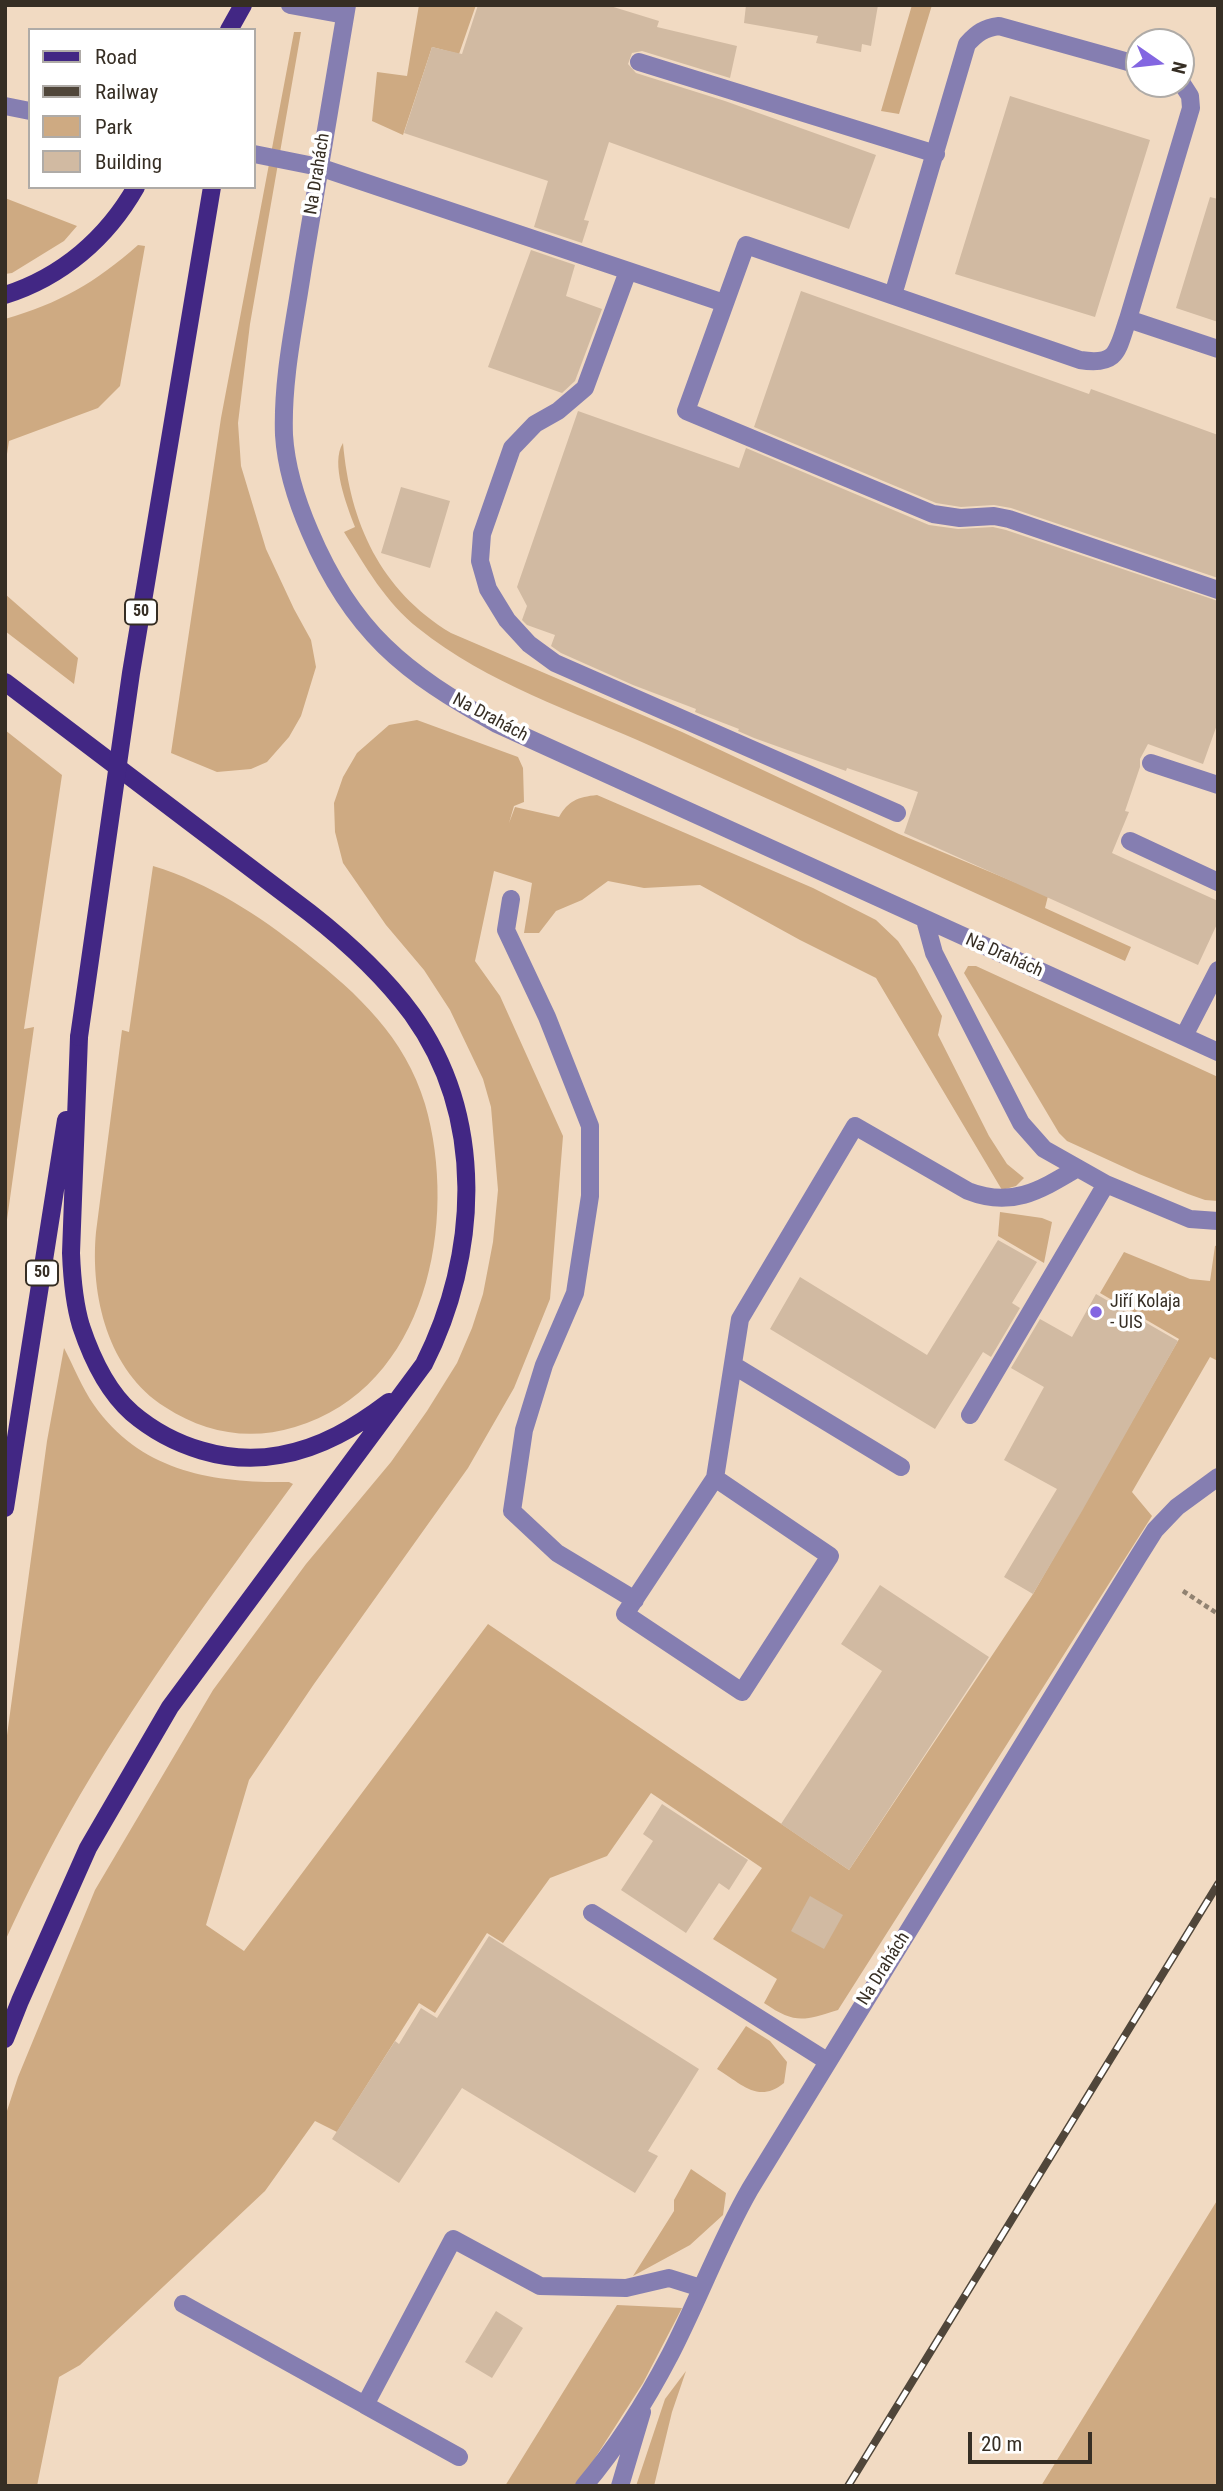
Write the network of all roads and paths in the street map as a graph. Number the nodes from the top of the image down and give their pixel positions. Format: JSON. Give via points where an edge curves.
{"nodes":[{"id":1,"x":244,"y":5,"type":"edge"},
{"id":2,"x":290,"y":5,"type":"edge"},
{"id":3,"x":346,"y":10,"type":"edge"},
{"id":4,"x":230,"y":28,"type":"edge"},
{"id":5,"x":240,"y":28,"type":"edge"},
{"id":6,"x":1125,"y":61,"type":"edge"},
{"id":7,"x":639,"y":62,"type":"dead end"},
{"id":8,"x":1190,"y":98,"type":"edge"},
{"id":9,"x":5,"y":106,"type":"edge"},
{"id":10,"x":28,"y":111,"type":"edge"},
{"id":11,"x":936,"y":153,"type":"junction"},
{"id":12,"x":256,"y":155,"type":"edge"},
{"id":13,"x":319,"y":167,"type":"junction"},
{"id":14,"x":135,"y":189,"type":"edge"},
{"id":15,"x":212,"y":189,"type":"edge"},
{"id":16,"x":628,"y":271,"type":"junction"},
{"id":17,"x":5,"y":295,"type":"edge"},
{"id":18,"x":893,"y":295,"type":"junction"},
{"id":19,"x":724,"y":303,"type":"junction"},
{"id":20,"x":1128,"y":319,"type":"junction"},
{"id":21,"x":1218,"y":349,"type":"edge"},
{"id":22,"x":1218,"y":590,"type":"edge"},
{"id":23,"x":5,"y":682,"type":"edge"},
{"id":24,"x":1151,"y":763,"type":"dead end"},
{"id":25,"x":1218,"y":785,"type":"edge"},
{"id":26,"x":897,"y":813,"type":"dead end"},
{"id":27,"x":1130,"y":841,"type":"dead end"},
{"id":28,"x":1218,"y":882,"type":"edge"},
{"id":29,"x":511,"y":899,"type":"dead end"},
{"id":30,"x":925,"y":920,"type":"junction"},
{"id":31,"x":1218,"y":970,"type":"edge"},
{"id":32,"x":1184,"y":1036,"type":"junction"},
{"id":33,"x":79,"y":1037,"type":"junction"},
{"id":34,"x":1218,"y":1052,"type":"edge"},
{"id":35,"x":1076,"y":1169,"type":"junction"},
{"id":36,"x":1106,"y":1184,"type":"junction"},
{"id":37,"x":1218,"y":1221,"type":"edge"},
{"id":38,"x":733,"y":1365,"type":"junction"},
{"id":39,"x":406,"y":1390,"type":"junction"},
{"id":40,"x":970,"y":1415,"type":"dead end"},
{"id":41,"x":901,"y":1466,"type":"dead end"},
{"id":42,"x":1218,"y":1477,"type":"edge"},
{"id":43,"x":715,"y":1478,"type":"junction"},
{"id":44,"x":5,"y":1508,"type":"edge"},
{"id":45,"x":1183,"y":1591,"type":"dead end"},
{"id":46,"x":635,"y":1600,"type":"junction"},
{"id":47,"x":1218,"y":1614,"type":"edge"},
{"id":48,"x":592,"y":1913,"type":"dead end"},
{"id":49,"x":5,"y":2039,"type":"edge"},
{"id":50,"x":827,"y":2061,"type":"junction"},
{"id":51,"x":701,"y":2288,"type":"junction"},
{"id":52,"x":183,"y":2304,"type":"dead end"},
{"id":53,"x":647,"y":2396,"type":"junction"},
{"id":54,"x":365,"y":2405,"type":"junction"},
{"id":55,"x":459,"y":2457,"type":"dead end"},
{"id":56,"x":583,"y":2486,"type":"edge"},
{"id":57,"x":621,"y":2486,"type":"edge"}],
"edges":[{"from":1,"to":4,"type":"main road"},
{"from":1,"to":5,"type":"main road"},
{"from":2,"to":3,"type":"street"},
{"from":3,"to":13,"type":"street","name":"Na Drahách"},
{"from":6,"to":11,"type":"street","via":[[1010,28],[986,28],[967,44]]},
{"from":7,"to":11,"type":"street"},
{"from":8,"to":20,"type":"street","via":[[1191,108]]},
{"from":9,"to":10,"type":"street"},
{"from":11,"to":18,"type":"street"},
{"from":12,"to":13,"type":"street"},
{"from":13,"to":16,"type":"street"},
{"from":13,"to":30,"type":"street","name":"Na Drahách","via":[[287,368],[285,438],[303,517],[327,571],[356,614],[389,652],[424,680],[497,724]]},
{"from":14,"to":17,"type":"main road","via":[[115,219],[71,263]]},
{"from":15,"to":33,"type":"main road","number":"50","bridge":true,"via":[[134,659]]},
{"from":16,"to":19,"type":"street"},
{"from":16,"to":26,"type":"street","via":[[585,388],[535,424],[512,448],[482,534],[480,561],[488,589],[507,620],[555,663]]},
{"from":18,"to":19,"type":"street","via":[[746,244]]},
{"from":18,"to":20,"type":"street","via":[[1096,363],[1113,356]]},
{"from":19,"to":22,"type":"street","via":[[686,411],[933,514],[1009,519]]},
{"from":20,"to":21,"type":"street"},
{"from":23,"to":39,"type":"main road","via":[[334,932],[400,999],[435,1052],[461,1128],[467,1184],[465,1222],[441,1330]]},
{"from":24,"to":25,"type":"street"},
{"from":27,"to":28,"type":"street"},
{"from":29,"to":46,"type":"street","via":[[506,930],[590,1126],[590,1196],[575,1293],[544,1365],[524,1430],[512,1511],[557,1553]]},
{"from":30,"to":32,"type":"street","name":"Na Drahách"},
{"from":30,"to":35,"type":"street","via":[[934,953],[1021,1123],[1044,1149]]},
{"from":31,"to":32,"type":"street"},
{"from":32,"to":34,"type":"street","name":"Na Drahách"},
{"from":33,"to":39,"type":"main road","via":[[71,1253],[75,1302],[95,1359],[131,1412],[181,1443],[248,1459],[281,1455],[338,1436]]},
{"from":33,"to":44,"type":"main road","number":"50"},
{"from":35,"to":36,"type":"street"},
{"from":35,"to":38,"type":"street","via":[[1026,1195],[986,1198],[855,1126],[740,1319]]},
{"from":36,"to":37,"type":"street","via":[[1190,1219]]},
{"from":36,"to":40,"type":"street"},
{"from":38,"to":41,"type":"street"},
{"from":38,"to":43,"type":"street"},
{"from":39,"to":49,"type":"main road","via":[[170,1707],[88,1848]]},
{"from":42,"to":50,"type":"street","name":"Na Drahách","via":[[1155,1530]]},
{"from":43,"to":46,"type":"street"},
{"from":43,"to":46,"type":"street","via":[[830,1556],[742,1692],[625,1614]]},
{"from":45,"to":47,"type":"path"},
{"from":48,"to":50,"type":"street"},
{"from":50,"to":51,"type":"street","name":"Na Drahách","via":[[730,2225]]},
{"from":51,"to":53,"type":"street","name":"Na Drahách"},
{"from":51,"to":54,"type":"street","via":[[669,2278],[626,2288],[540,2286],[453,2239]]},
{"from":52,"to":54,"type":"street"},
{"from":53,"to":56,"type":"street","name":"Na Drahách"},
{"from":53,"to":57,"type":"street"},
{"from":54,"to":55,"type":"street"}]}
